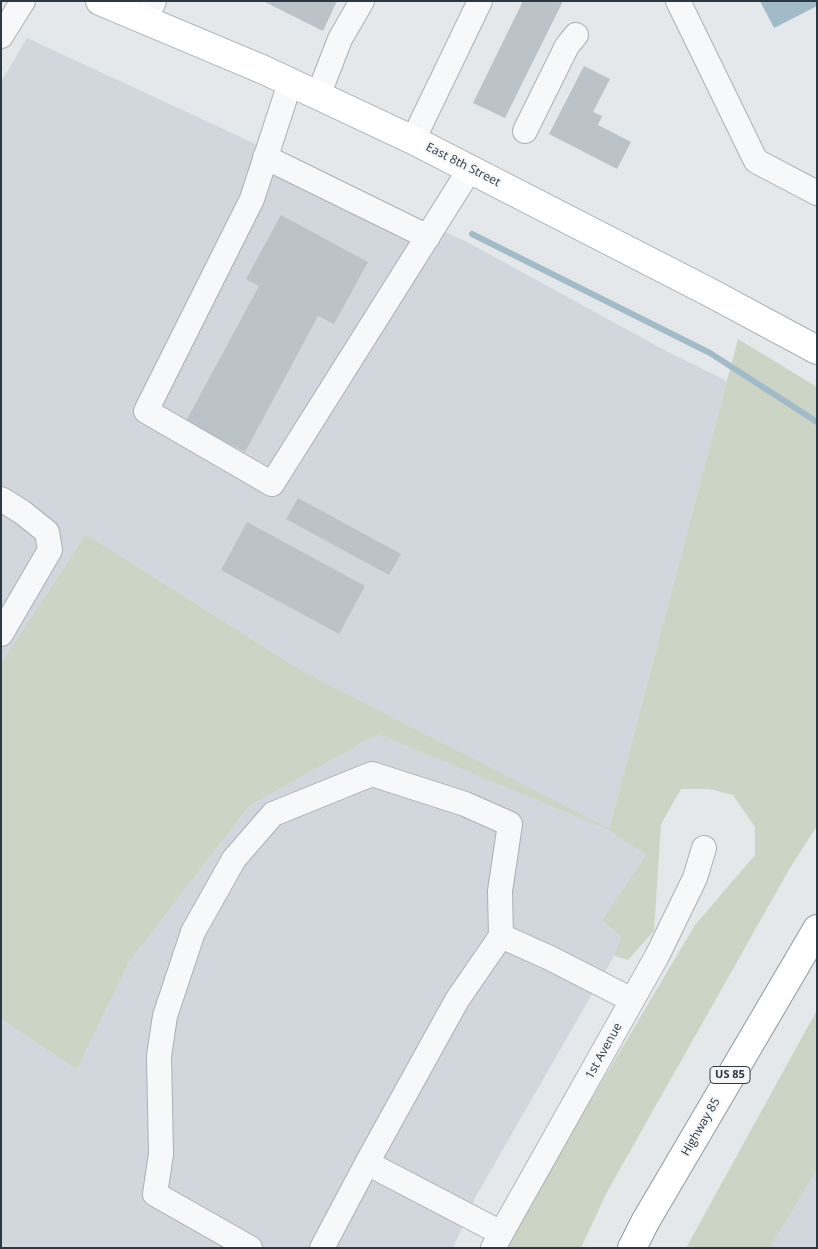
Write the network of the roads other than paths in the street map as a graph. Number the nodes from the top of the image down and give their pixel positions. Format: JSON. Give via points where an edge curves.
{"nodes":[{"id":1,"x":23,"y":1,"type":"edge"},
{"id":2,"x":100,"y":1,"type":"edge"},
{"id":3,"x":362,"y":1,"type":"edge"},
{"id":4,"x":480,"y":1,"type":"edge"},
{"id":5,"x":678,"y":1,"type":"edge"},
{"id":6,"x":149,"y":11,"type":"edge"},
{"id":7,"x":576,"y":35,"type":"dead end"},
{"id":8,"x":1,"y":36,"type":"edge"},
{"id":9,"x":290,"y":83,"type":"junction"},
{"id":10,"x":318,"y":96,"type":"junction"},
{"id":11,"x":525,"y":131,"type":"dead end"},
{"id":12,"x":413,"y":140,"type":"junction"},
{"id":13,"x":265,"y":157,"type":"junction"},
{"id":14,"x":470,"y":169,"type":"junction"},
{"id":15,"x":817,"y":193,"type":"edge"},
{"id":16,"x":428,"y":237,"type":"junction"},
{"id":17,"x":815,"y":347,"type":"edge"},
{"id":18,"x":1,"y":499,"type":"edge"},
{"id":19,"x":1,"y":634,"type":"edge"},
{"id":20,"x":704,"y":848,"type":"dead end"},
{"id":21,"x":817,"y":929,"type":"edge"},
{"id":22,"x":500,"y":936,"type":"junction"},
{"id":23,"x":632,"y":1000,"type":"junction"},
{"id":24,"x":367,"y":1163,"type":"junction"},
{"id":25,"x":497,"y":1240,"type":"edge"},
{"id":26,"x":250,"y":1248,"type":"edge"},
{"id":27,"x":322,"y":1248,"type":"edge"},
{"id":28,"x":632,"y":1248,"type":"edge"}],
"edges":[{"from":1,"to":8,"type":"street"},
{"from":2,"to":6,"type":"main road","name":"East 8th Street"},
{"from":3,"to":10,"type":"street","via":[[340,39]]},
{"from":4,"to":12,"type":"street"},
{"from":5,"to":15,"type":"street","via":[[756,161]]},
{"from":6,"to":9,"type":"main road","name":"East 8th Street"},
{"from":7,"to":11,"type":"street","via":[[567,46]]},
{"from":9,"to":10,"type":"main road","name":"East 8th Street"},
{"from":9,"to":13,"type":"street"},
{"from":10,"to":12,"type":"main road","name":"East 8th Street"},
{"from":12,"to":14,"type":"main road","name":"East 8th Street"},
{"from":13,"to":16,"type":"street"},
{"from":13,"to":16,"type":"street","via":[[252,199],[146,411],[272,484]]},
{"from":14,"to":16,"type":"street"},
{"from":14,"to":17,"type":"main road","name":"East 8th Street"},
{"from":18,"to":19,"type":"street","via":[[47,532],[50,550]]},
{"from":20,"to":23,"type":"street","name":"1st Avenue","via":[[695,878]]},
{"from":21,"to":28,"type":"main road","name":"Highway 85","number":"US 85"},
{"from":22,"to":23,"type":"street"},
{"from":22,"to":24,"type":"street","via":[[458,1000]]},
{"from":22,"to":26,"type":"street","via":[[500,891],[510,824],[465,804],[372,774],[273,814],[234,859],[194,932],[165,1016],[159,1056],[161,1154],[156,1194]]},
{"from":23,"to":25,"type":"street","name":"1st Avenue"},
{"from":24,"to":25,"type":"street"},
{"from":24,"to":27,"type":"street"}]}
